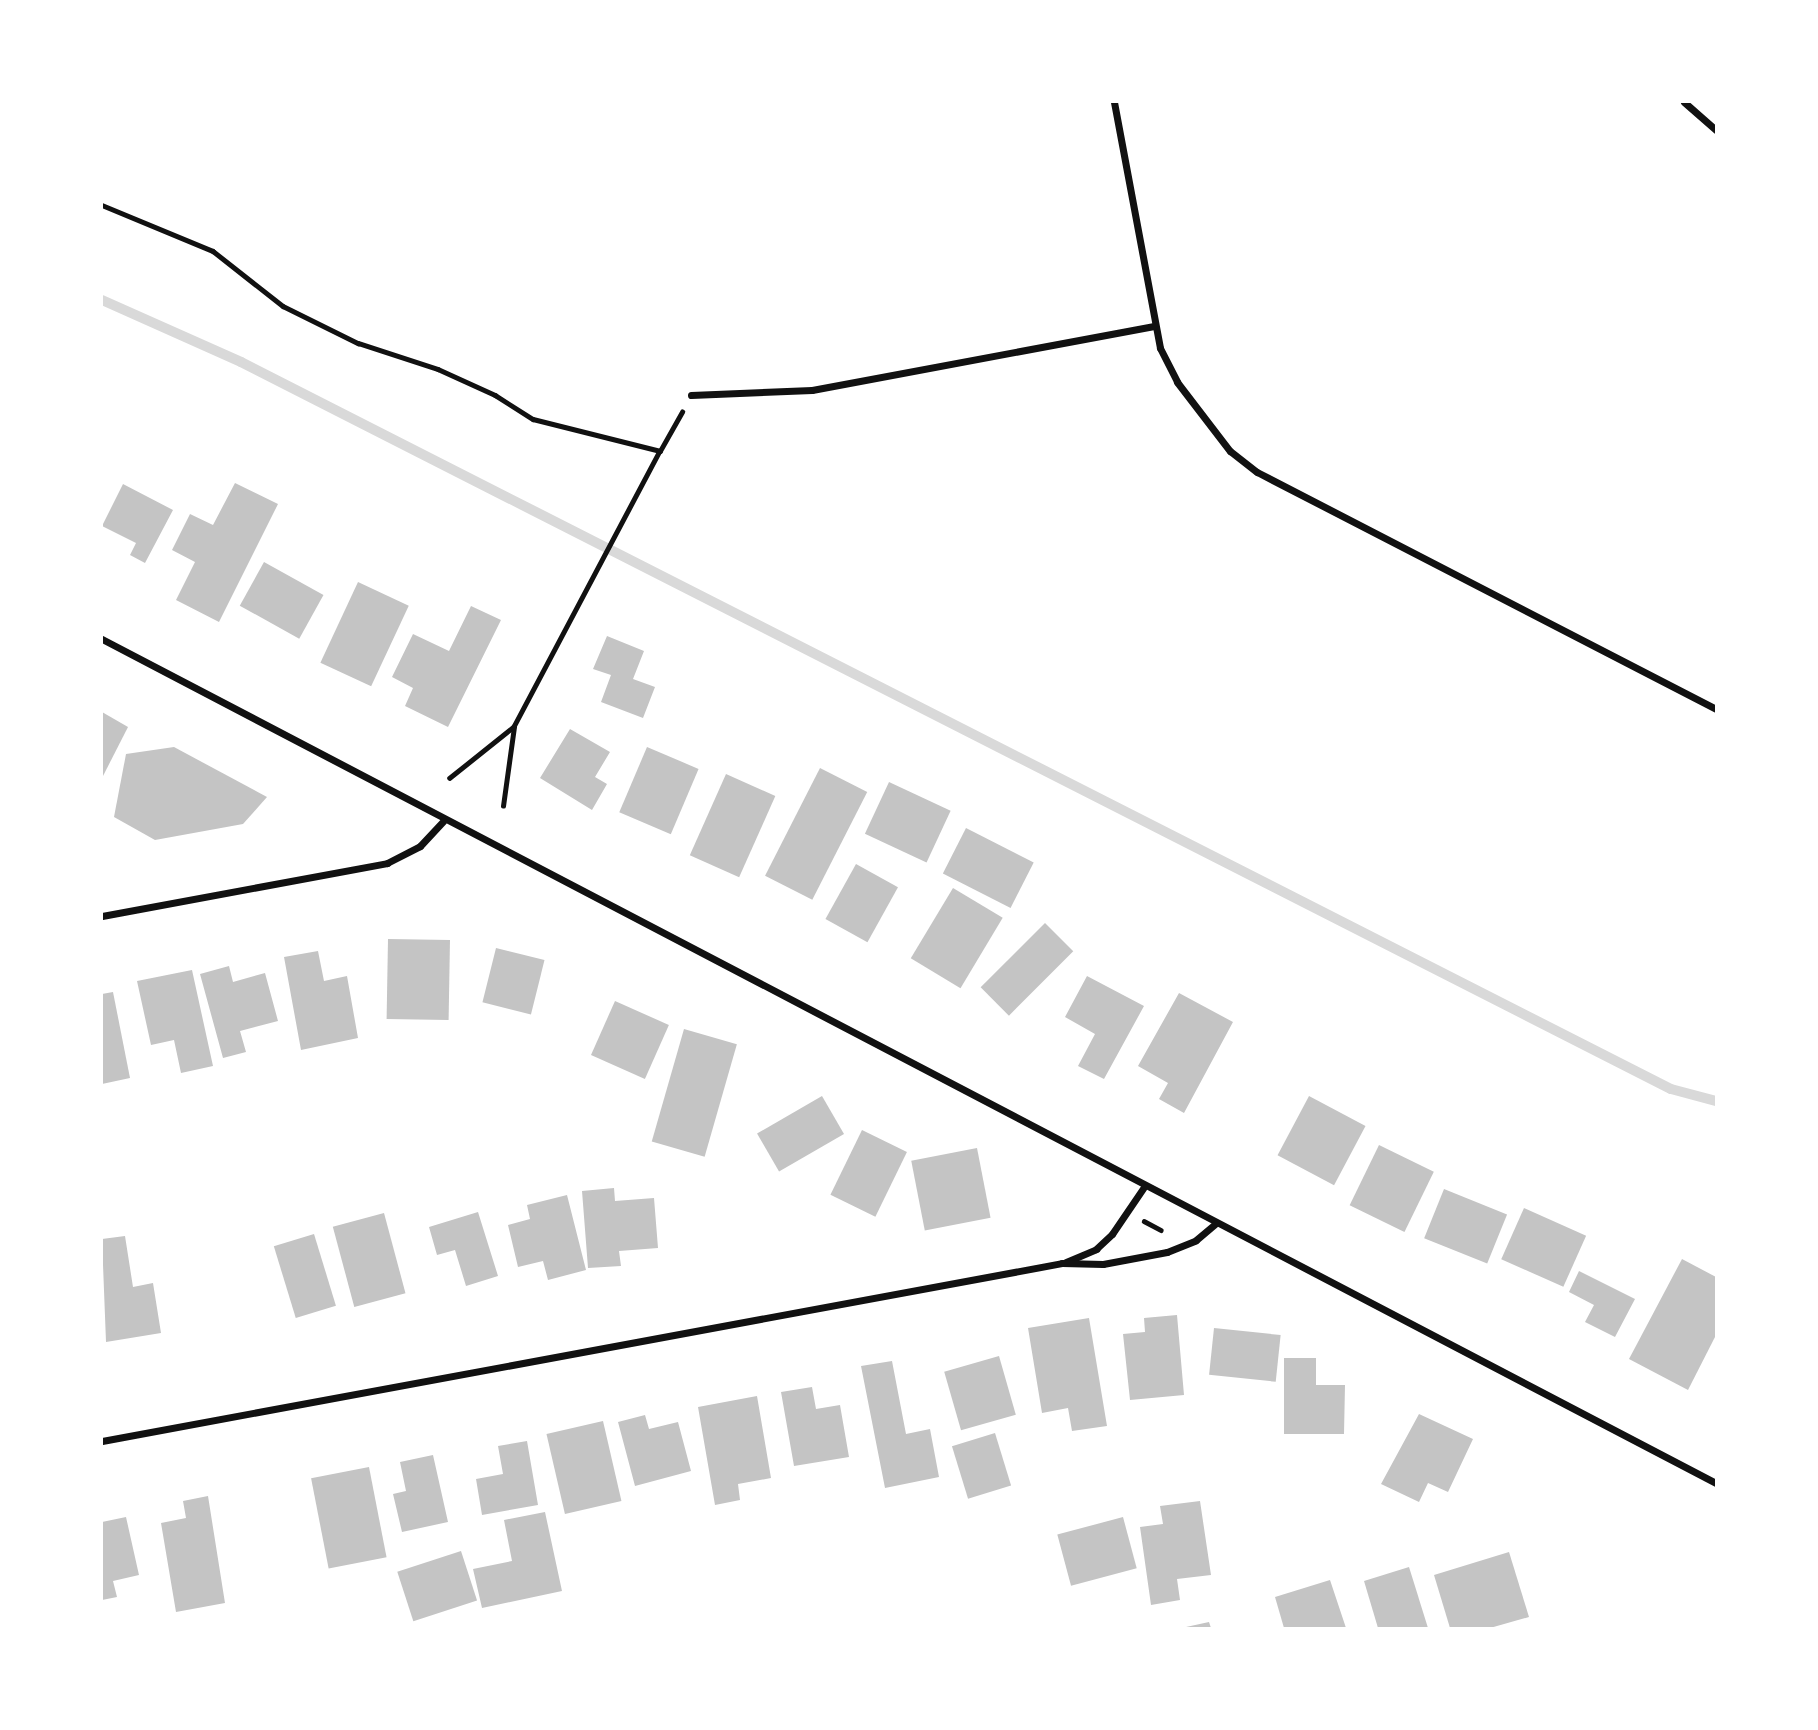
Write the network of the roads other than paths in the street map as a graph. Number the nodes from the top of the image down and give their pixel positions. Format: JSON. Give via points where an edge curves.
{"nodes":[{"id":1,"x":1114,"y":102,"type":"edge"},
{"id":2,"x":1684,"y":102,"type":"edge"},
{"id":3,"x":1717,"y":130,"type":"edge"},
{"id":4,"x":1154,"y":326,"type":"junction"},
{"id":5,"x":691,"y":395,"type":"road end"},
{"id":6,"x":102,"y":639,"type":"edge"},
{"id":7,"x":1717,"y":709,"type":"edge"},
{"id":8,"x":443,"y":821,"type":"junction"},
{"id":9,"x":102,"y":916,"type":"edge"},
{"id":10,"x":1144,"y":1187,"type":"junction"},
{"id":11,"x":1215,"y":1224,"type":"junction"},
{"id":12,"x":1062,"y":1263,"type":"junction"},
{"id":13,"x":102,"y":1441,"type":"edge"},
{"id":14,"x":1717,"y":1483,"type":"edge"}],
"edges":[{"from":1,"to":4,"type":"street"},
{"from":2,"to":3,"type":"street"},
{"from":4,"to":5,"type":"street","via":[[812,390]]},
{"from":4,"to":7,"type":"street","via":[[1177,382],[1242,462]]},
{"from":6,"to":8,"type":"street"},
{"from":8,"to":9,"type":"street","via":[[420,846],[387,863]]},
{"from":8,"to":10,"type":"street"},
{"from":10,"to":11,"type":"street"},
{"from":10,"to":12,"type":"street","via":[[1096,1249]]},
{"from":11,"to":12,"type":"street","via":[[1196,1240],[1167,1252],[1103,1264]]},
{"from":11,"to":14,"type":"street"},
{"from":12,"to":13,"type":"street"}]}
